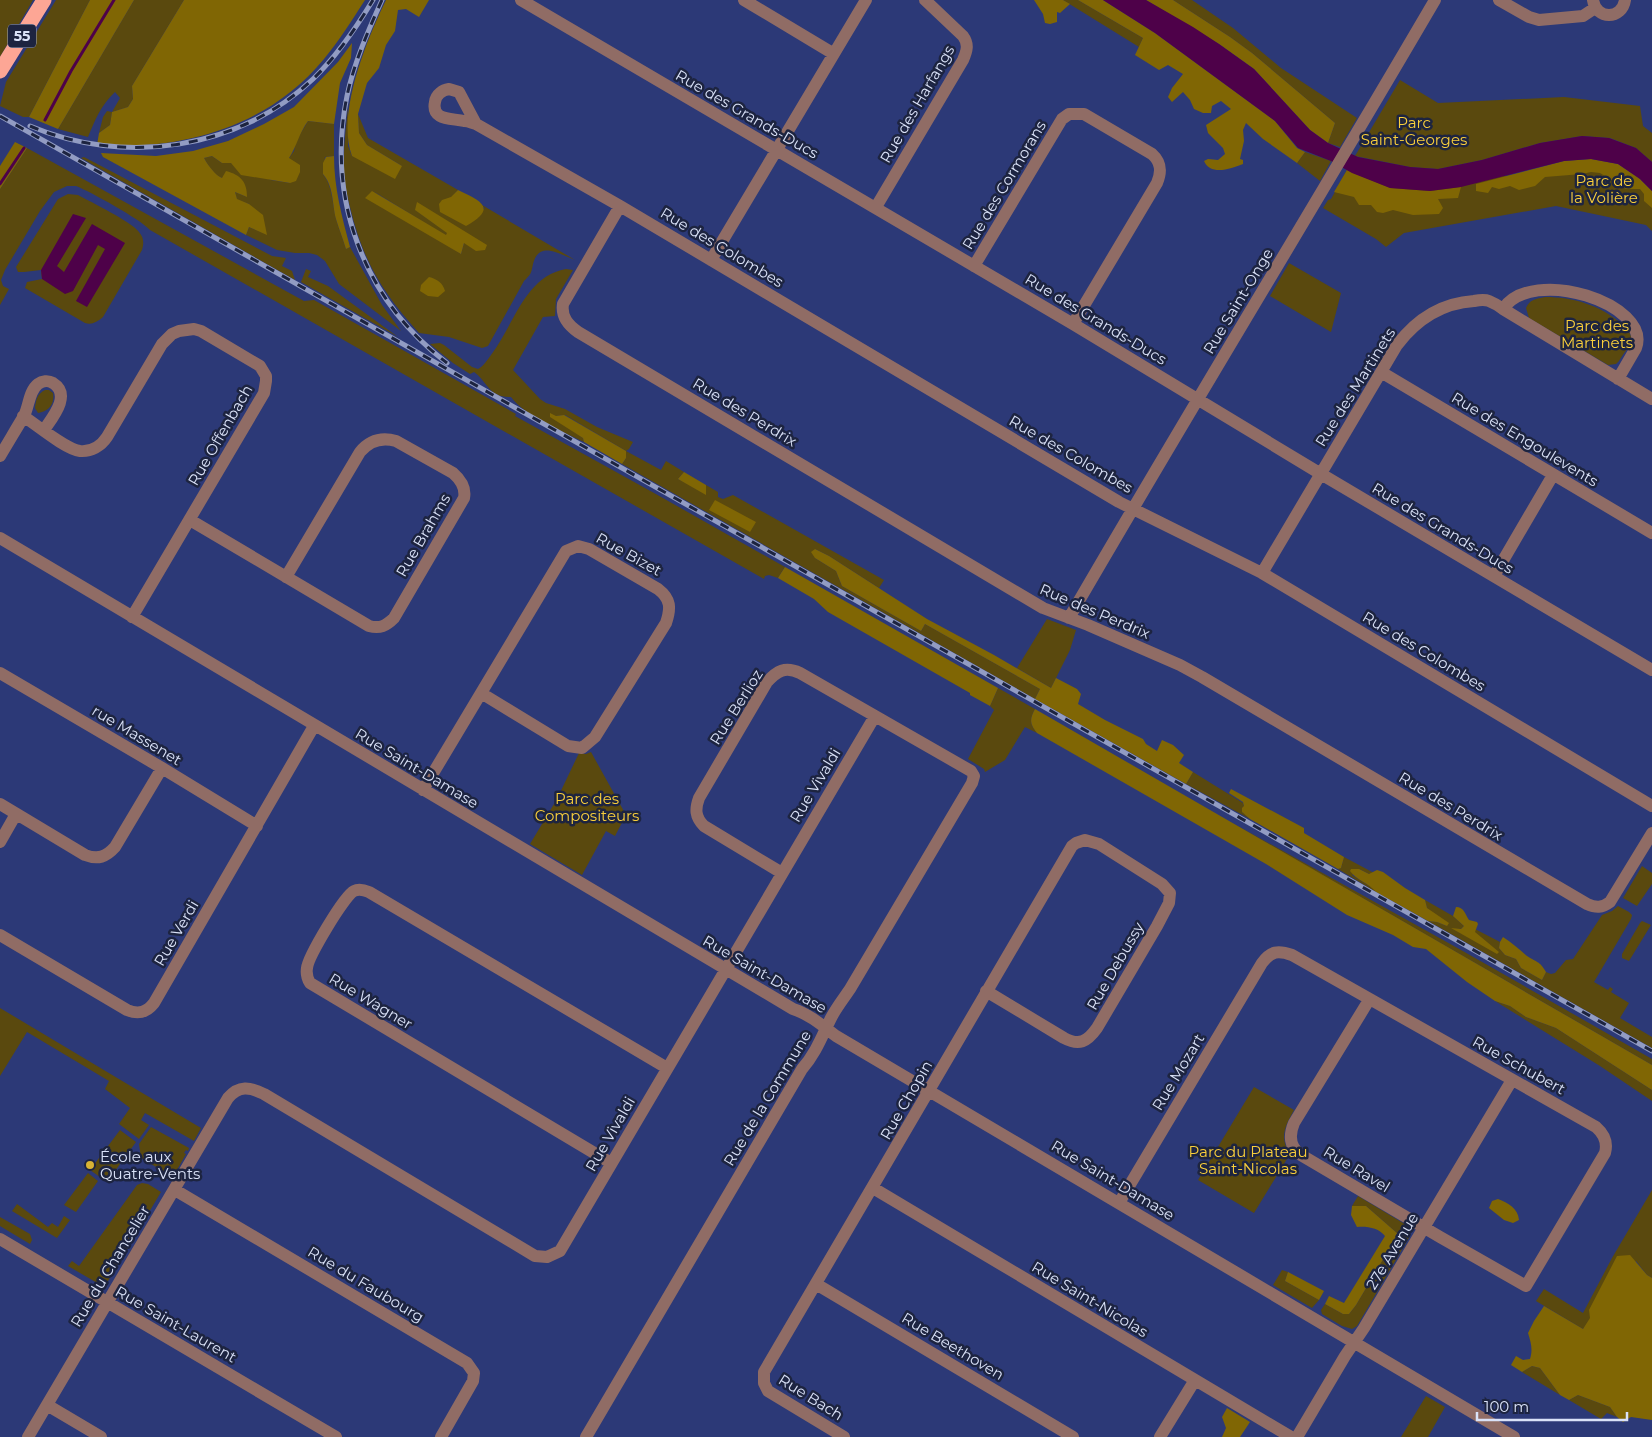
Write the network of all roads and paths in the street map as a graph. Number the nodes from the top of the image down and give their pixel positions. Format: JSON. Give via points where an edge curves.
{"nodes":[{"id":1,"x":44,"y":0,"type":"edge"},
{"id":2,"x":521,"y":0,"type":"edge"},
{"id":3,"x":744,"y":0,"type":"edge"},
{"id":4,"x":866,"y":0,"type":"edge"},
{"id":5,"x":925,"y":0,"type":"edge"},
{"id":6,"x":1435,"y":0,"type":"edge"},
{"id":7,"x":1499,"y":0,"type":"edge"},
{"id":8,"x":1624,"y":0,"type":"edge"},
{"id":9,"x":1594,"y":4,"type":"edge"},
{"id":10,"x":834,"y":54,"type":"junction"},
{"id":11,"x":0,"y":71,"type":"edge"},
{"id":12,"x":476,"y":124,"type":"dead end"},
{"id":13,"x":777,"y":150,"type":"junction"},
{"id":14,"x":620,"y":206,"type":"junction"},
{"id":15,"x":876,"y":207,"type":"junction"},
{"id":16,"x":711,"y":260,"type":"junction"},
{"id":17,"x":974,"y":266,"type":"junction"},
{"id":18,"x":1503,"y":309,"type":"junction"},
{"id":19,"x":1073,"y":324,"type":"junction"},
{"id":20,"x":1381,"y":372,"type":"junction"},
{"id":21,"x":1618,"y":379,"type":"junction"},
{"id":22,"x":1652,"y":399,"type":"edge"},
{"id":23,"x":1198,"y":400,"type":"junction"},
{"id":24,"x":24,"y":416,"type":"junction"},
{"id":25,"x":44,"y":430,"type":"junction"},
{"id":26,"x":0,"y":456,"type":"edge"},
{"id":27,"x":1321,"y":474,"type":"junction"},
{"id":28,"x":1553,"y":475,"type":"junction"},
{"id":29,"x":1132,"y":508,"type":"junction"},
{"id":30,"x":190,"y":520,"type":"junction"},
{"id":31,"x":1652,"y":533,"type":"edge"},
{"id":32,"x":0,"y":538,"type":"edge"},
{"id":33,"x":1262,"y":573,"type":"junction"},
{"id":34,"x":286,"y":576,"type":"junction"},
{"id":35,"x":1494,"y":576,"type":"junction"},
{"id":36,"x":132,"y":618,"type":"junction"},
{"id":37,"x":1069,"y":618,"type":"junction"},
{"id":38,"x":1652,"y":670,"type":"edge"},
{"id":39,"x":0,"y":673,"type":"edge"},
{"id":40,"x":481,"y":694,"type":"junction"},
{"id":41,"x":876,"y":716,"type":"junction"},
{"id":42,"x":314,"y":726,"type":"junction"},
{"id":43,"x":162,"y":768,"type":"junction"},
{"id":44,"x":974,"y":776,"type":"joint"},
{"id":45,"x":423,"y":790,"type":"junction"},
{"id":46,"x":0,"y":804,"type":"edge"},
{"id":47,"x":1652,"y":806,"type":"edge"},
{"id":48,"x":16,"y":814,"type":"junction"},
{"id":49,"x":257,"y":826,"type":"junction"},
{"id":50,"x":1652,"y":833,"type":"edge"},
{"id":51,"x":1085,"y":840,"type":"joint"},
{"id":52,"x":0,"y":842,"type":"edge"},
{"id":53,"x":782,"y":873,"type":"junction"},
{"id":54,"x":0,"y":936,"type":"edge"},
{"id":55,"x":1265,"y":959,"type":"joint"},
{"id":56,"x":726,"y":970,"type":"junction"},
{"id":57,"x":986,"y":991,"type":"junction"},
{"id":58,"x":1369,"y":1000,"type":"junction"},
{"id":59,"x":827,"y":1029,"type":"junction"},
{"id":60,"x":667,"y":1068,"type":"junction"},
{"id":61,"x":1512,"y":1080,"type":"junction"},
{"id":62,"x":239,"y":1089,"type":"joint"},
{"id":63,"x":930,"y":1091,"type":"junction"},
{"id":64,"x":611,"y":1162,"type":"junction"},
{"id":65,"x":873,"y":1188,"type":"junction"},
{"id":66,"x":174,"y":1190,"type":"junction"},
{"id":67,"x":1119,"y":1203,"type":"junction"},
{"id":68,"x":1424,"y":1228,"type":"junction"},
{"id":69,"x":0,"y":1239,"type":"edge"},
{"id":70,"x":816,"y":1284,"type":"junction"},
{"id":71,"x":1526,"y":1286,"type":"joint"},
{"id":72,"x":107,"y":1303,"type":"junction"},
{"id":73,"x":1355,"y":1342,"type":"junction"},
{"id":74,"x":1195,"y":1380,"type":"junction"},
{"id":75,"x":764,"y":1383,"type":"joint"},
{"id":76,"x":47,"y":1405,"type":"junction"},
{"id":77,"x":28,"y":1437,"type":"edge"},
{"id":78,"x":101,"y":1437,"type":"edge"},
{"id":79,"x":336,"y":1437,"type":"edge"},
{"id":80,"x":441,"y":1437,"type":"edge"},
{"id":81,"x":586,"y":1437,"type":"edge"},
{"id":82,"x":844,"y":1437,"type":"edge"},
{"id":83,"x":1073,"y":1437,"type":"edge"},
{"id":84,"x":1160,"y":1437,"type":"edge"},
{"id":85,"x":1291,"y":1437,"type":"edge"},
{"id":86,"x":1297,"y":1437,"type":"edge"},
{"id":87,"x":1514,"y":1437,"type":"edge"}],
"edges":[{"from":1,"to":11,"type":"highway","number":"55"},
{"from":2,"to":13,"type":"street","name":"Rue des Grands-Ducs"},
{"from":3,"to":10,"type":"street"},
{"from":4,"to":10,"type":"street"},
{"from":5,"to":15,"type":"street","name":"Rue des Harfangs","via":[[963,36],[967,49]]},
{"from":6,"to":23,"type":"street","name":"Rue Saint-Onge"},
{"from":7,"to":9,"type":"street","via":[[1539,20],[1584,16]]},
{"from":8,"to":9,"type":"street","via":[[1621,10],[1613,15],[1603,14]]},
{"from":10,"to":13,"type":"street"},
{"from":12,"to":14,"type":"street","name":"Rue des Colombes"},
{"from":13,"to":15,"type":"street","name":"Rue des Grands-Ducs"},
{"from":13,"to":16,"type":"street"},
{"from":14,"to":16,"type":"street","name":"Rue des Colombes"},
{"from":14,"to":37,"type":"street","name":"Rue des Perdrix","via":[[565,299],[562,315],[572,328],[1043,608]]},
{"from":15,"to":17,"type":"street","name":"Rue des Grands-Ducs"},
{"from":16,"to":29,"type":"street","name":"Rue des Colombes"},
{"from":17,"to":19,"type":"street","name":"Rue des Grands-Ducs"},
{"from":17,"to":19,"type":"street","name":"Rue des Cormorans","via":[[1062,120],[1073,113],[1087,115],[1152,154],[1159,163],[1160,171],[1157,182]]},
{"from":18,"to":20,"type":"street","name":"Rue des Martinets","via":[[1491,301],[1481,300],[1462,302],[1436,311],[1407,333]]},
{"from":18,"to":21,"type":"street","name":"Rue des Martinets"},
{"from":18,"to":21,"type":"street","via":[[1519,295],[1550,289],[1575,292],[1605,302],[1635,326],[1638,335],[1638,344]]},
{"from":19,"to":23,"type":"street","name":"Rue des Grands-Ducs"},
{"from":20,"to":27,"type":"street","name":"Rue des Martinets"},
{"from":20,"to":28,"type":"street","name":"Rue des Engoulevents"},
{"from":21,"to":22,"type":"street","name":"Rue des Martinets"},
{"from":23,"to":27,"type":"street","name":"Rue des Grands-Ducs"},
{"from":23,"to":29,"type":"street","name":"Rue Saint-Onge"},
{"from":24,"to":25,"type":"street","name":"Rue Offenbach"},
{"from":24,"to":25,"type":"street","via":[[36,386],[47,381],[55,384],[61,394],[60,403]]},
{"from":24,"to":26,"type":"street"},
{"from":25,"to":30,"type":"street","name":"Rue Offenbach","via":[[74,449],[86,451],[98,446],[107,437],[162,344],[179,331],[201,331],[255,362],[266,376],[264,393]]},
{"from":27,"to":33,"type":"street","name":"Rue des Martinets"},
{"from":27,"to":35,"type":"street","name":"Rue des Grands-Ducs"},
{"from":28,"to":31,"type":"street","name":"Rue des Engoulevents"},
{"from":28,"to":35,"type":"street"},
{"from":29,"to":33,"type":"street","name":"Rue des Colombes"},
{"from":29,"to":37,"type":"street","name":"Rue Saint-Onge"},
{"from":30,"to":34,"type":"street","name":"Rue Brahms"},
{"from":30,"to":36,"type":"street","name":"Rue Offenbach"},
{"from":32,"to":36,"type":"street","name":"Rue Saint-Damase"},
{"from":33,"to":47,"type":"street","name":"Rue des Colombes"},
{"from":34,"to":34,"type":"street","name":"Rue Brahms","via":[[369,626],[375,628],[388,624],[464,498],[459,478],[396,441],[372,442],[360,452]]},
{"from":35,"to":38,"type":"street","name":"Rue des Grands-Ducs"},
{"from":36,"to":42,"type":"street","name":"Rue Saint-Damase"},
{"from":37,"to":50,"type":"street","name":"Rue des Perdrix","via":[[1202,677],[1592,906],[1602,907],[1614,898]]},
{"from":39,"to":43,"type":"street","name":"rue Massenet"},
{"from":40,"to":40,"type":"street","name":"Rue Bizet","via":[[568,746],[582,748],[595,737],[666,623],[670,602],[658,589],[589,549],[570,548]]},
{"from":40,"to":45,"type":"street","name":"Rue Bizet"},
{"from":41,"to":44,"type":"street","name":"Rue Berlioz","via":[[969,768]]},
{"from":41,"to":53,"type":"street","name":"Rue Vivaldi"},
{"from":41,"to":53,"type":"street","name":"Rue Berlioz","via":[[795,670],[782,669],[767,682],[699,798],[696,816],[704,826]]},
{"from":42,"to":45,"type":"street","name":"Rue Saint-Damase"},
{"from":42,"to":49,"type":"street","name":"Rue Verdi"},
{"from":43,"to":48,"type":"street","via":[[115,847],[103,857],[85,855]]},
{"from":43,"to":49,"type":"street","name":"rue Massenet"},
{"from":44,"to":59,"type":"street","name":"Rue de la Commune","via":[[831,1017]]},
{"from":45,"to":56,"type":"street","name":"Rue Saint-Damase"},
{"from":46,"to":48,"type":"street"},
{"from":48,"to":52,"type":"street"},
{"from":49,"to":54,"type":"street","name":"Rue Verdi","via":[[154,1003],[144,1011],[128,1010]]},
{"from":51,"to":57,"type":"street","name":"Rue Chopin","via":[[1076,842],[1068,852]]},
{"from":51,"to":57,"type":"street","name":"Rue Debussy","via":[[1104,847],[1170,892],[1167,908],[1097,1028],[1083,1041],[1072,1042]]},
{"from":53,"to":56,"type":"street","name":"Rue Vivaldi"},
{"from":55,"to":58,"type":"street","name":"Rue Schubert","via":[[1275,952],[1292,955]]},
{"from":55,"to":67,"type":"street","name":"Rue Mozart"},
{"from":56,"to":59,"type":"street","name":"Rue Saint-Damase"},
{"from":56,"to":60,"type":"street","name":"Rue Vivaldi"},
{"from":57,"to":63,"type":"street","name":"Rue Chopin"},
{"from":58,"to":61,"type":"street","name":"Rue Schubert"},
{"from":58,"to":68,"type":"street","name":"Rue Ravel","via":[[1294,1123],[1291,1143],[1296,1152]]},
{"from":59,"to":63,"type":"street","name":"Rue Saint-Damase"},
{"from":59,"to":81,"type":"street","name":"Rue de la Commune"},
{"from":60,"to":64,"type":"street","name":"Rue Vivaldi"},
{"from":60,"to":64,"type":"street","name":"Rue Wagner","via":[[369,892],[353,891],[342,903],[309,960],[307,979],[310,983]]},
{"from":61,"to":68,"type":"street","name":"27e Avenue"},
{"from":61,"to":71,"type":"street","name":"Rue Schubert","via":[[1596,1127],[1606,1144],[1605,1153]]},
{"from":62,"to":64,"type":"street","name":"Rue Vivaldi","via":[[250,1088],[264,1094],[538,1257],[552,1256],[560,1251]]},
{"from":62,"to":66,"type":"street","name":"Rue du Chancelier","via":[[228,1098]]},
{"from":63,"to":65,"type":"street","name":"Rue Chopin"},
{"from":63,"to":67,"type":"street","name":"Rue Saint-Damase"},
{"from":65,"to":70,"type":"street","name":"Rue Chopin"},
{"from":65,"to":74,"type":"street","name":"Rue Saint-Nicolas"},
{"from":66,"to":72,"type":"street","name":"Rue du Chancelier"},
{"from":66,"to":80,"type":"street","name":"Rue du Faubourg","via":[[467,1363],[474,1373],[473,1381]]},
{"from":67,"to":73,"type":"street","name":"Rue Saint-Damase"},
{"from":68,"to":71,"type":"street","name":"Rue Ravel"},
{"from":68,"to":73,"type":"street","name":"27e Avenue"},
{"from":69,"to":72,"type":"street","name":"Rue Saint-Laurent"},
{"from":70,"to":75,"type":"street","name":"Rue Chopin","via":[[764,1372]]},
{"from":70,"to":83,"type":"street","name":"Rue Beethoven"},
{"from":72,"to":76,"type":"street","name":"Rue du Chancelier"},
{"from":72,"to":79,"type":"street","name":"Rue Saint-Laurent"},
{"from":73,"to":86,"type":"street","name":"27e Avenue"},
{"from":73,"to":87,"type":"street","name":"Rue Saint-Damase"},
{"from":74,"to":84,"type":"street"},
{"from":74,"to":85,"type":"street","name":"Rue Saint-Nicolas"},
{"from":75,"to":82,"type":"street","name":"Rue Bach","via":[[776,1397]]},
{"from":76,"to":77,"type":"street","name":"Rue du Chancelier"},
{"from":76,"to":78,"type":"street"}]}
